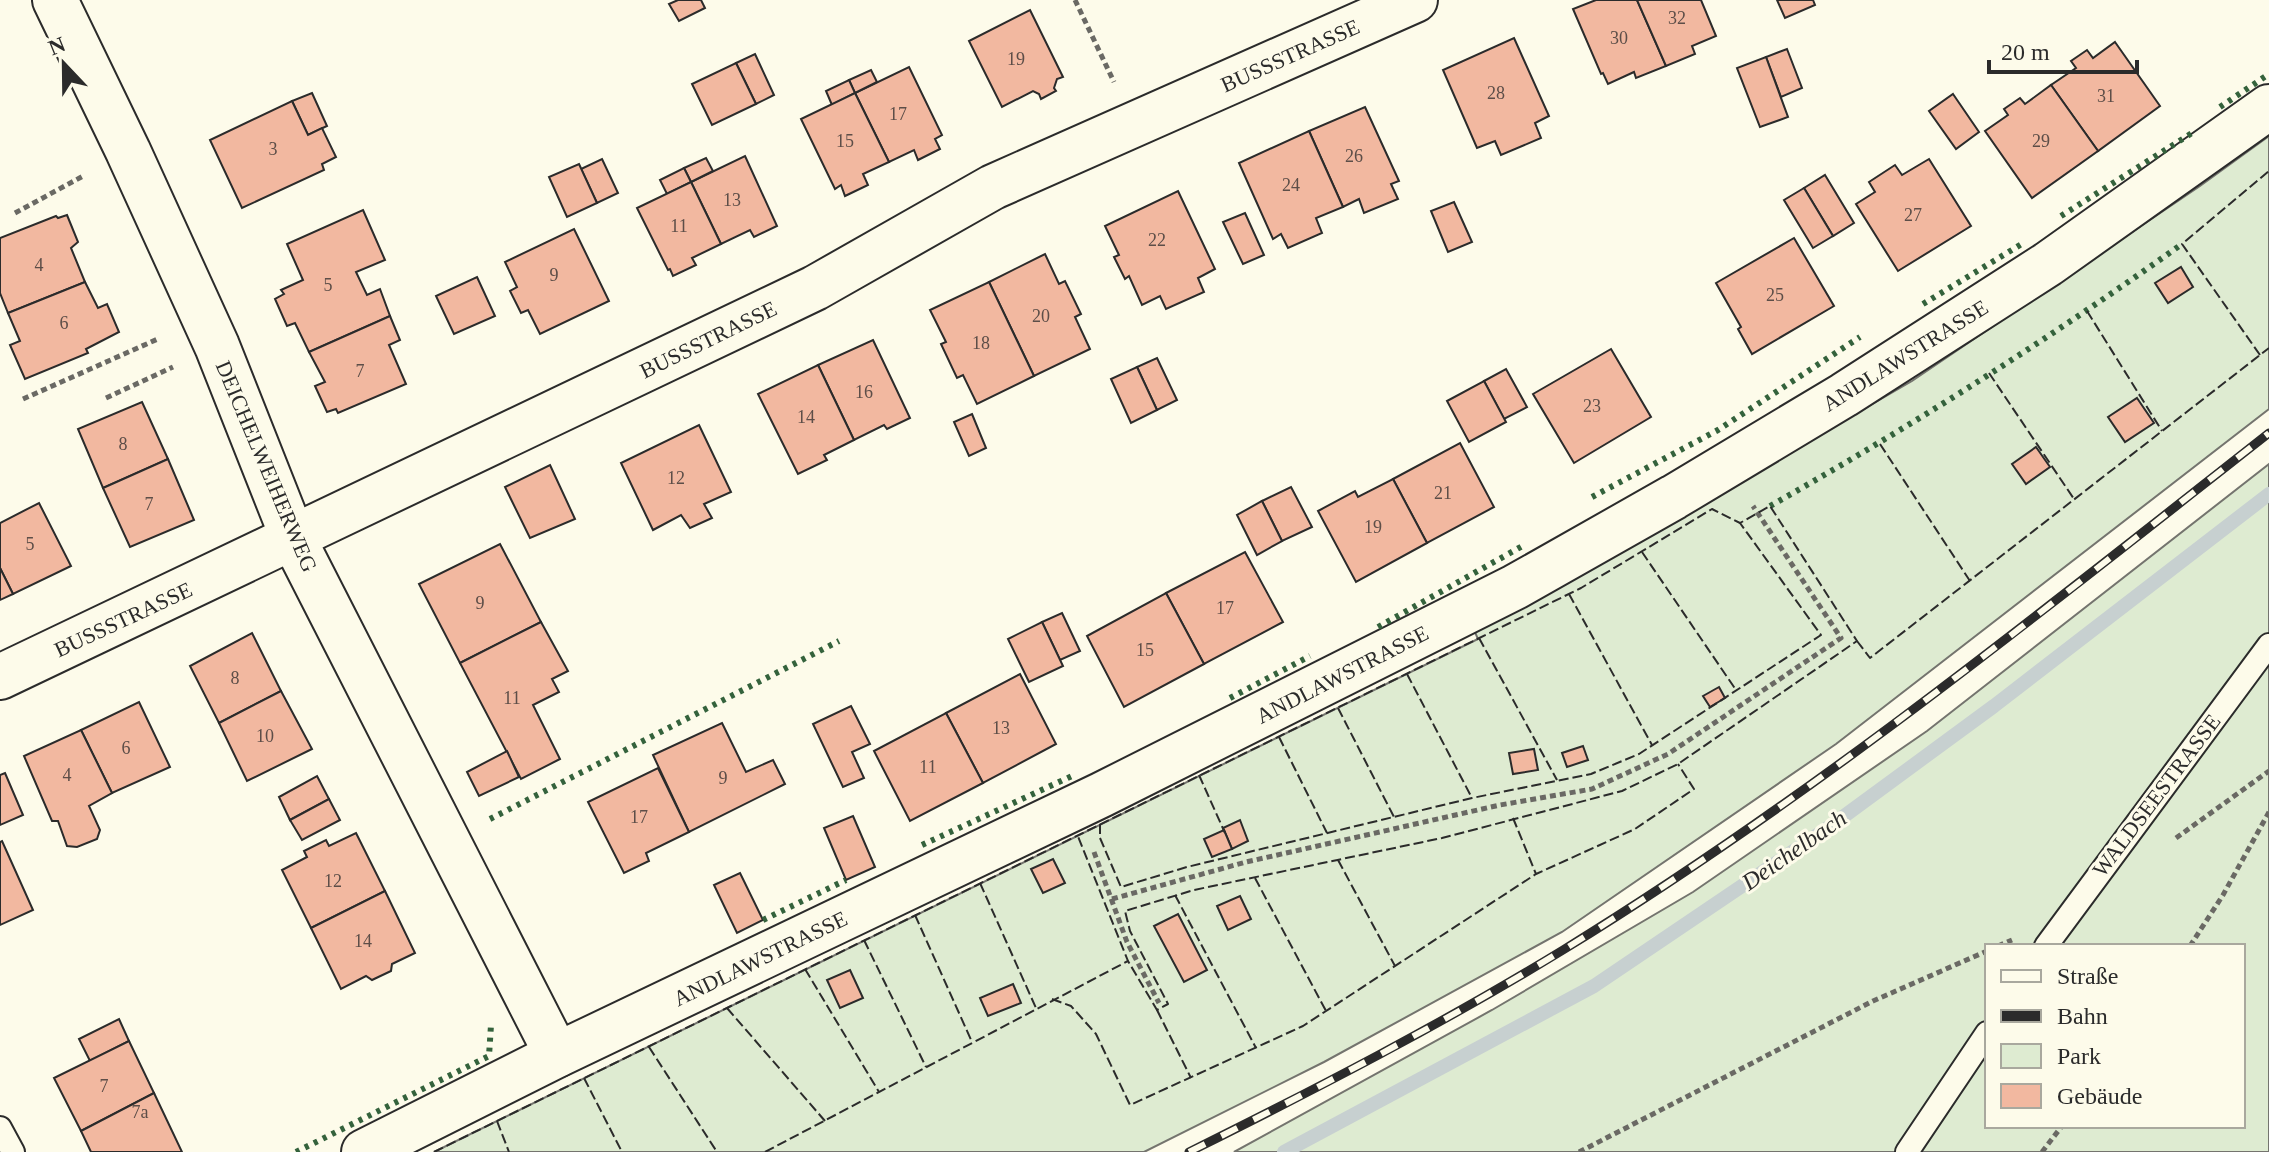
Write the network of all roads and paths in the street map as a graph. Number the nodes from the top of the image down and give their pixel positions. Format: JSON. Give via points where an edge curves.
{"nodes":[{"id":1,"x":55,"y":0,"type":"edge"},
{"id":2,"x":1075,"y":0,"type":"edge"},
{"id":3,"x":1415,"y":0,"type":"edge"},
{"id":4,"x":2269,"y":107,"type":"edge"},
{"id":5,"x":1135,"y":124,"type":"junction"},
{"id":6,"x":128,"y":151,"type":"junction"},
{"id":7,"x":15,"y":213,"type":"dead end"},
{"id":8,"x":211,"y":332,"type":"junction"},
{"id":9,"x":106,"y":398,"type":"dead end"},
{"id":10,"x":23,"y":399,"type":"dead end"},
{"id":11,"x":1726,"y":465,"type":"junction"},
{"id":12,"x":293,"y":538,"type":"junction"},
{"id":13,"x":2269,"y":645,"type":"edge"},
{"id":14,"x":0,"y":677,"type":"edge"},
{"id":15,"x":1076,"y":807,"type":"junction"},
{"id":16,"x":2269,"y":812,"type":"edge"},
{"id":17,"x":1112,"y":899,"type":"junction"},
{"id":18,"x":2047,"y":944,"type":"edge"},
{"id":19,"x":2191,"y":944,"type":"edge"},
{"id":20,"x":1985,"y":952,"type":"edge"},
{"id":21,"x":1159,"y":1003,"type":"dead end"},
{"id":22,"x":1985,"y":1036,"type":"edge"},
{"id":23,"x":557,"y":1055,"type":"junction"},
{"id":24,"x":0,"y":1128,"type":"edge"},
{"id":25,"x":2060,"y":1128,"type":"edge"},
{"id":26,"x":13,"y":1152,"type":"edge"},
{"id":27,"x":364,"y":1152,"type":"edge"},
{"id":28,"x":1579,"y":1152,"type":"edge"},
{"id":29,"x":1907,"y":1152,"type":"edge"},
{"id":30,"x":2042,"y":1152,"type":"edge"}],
"edges":[{"from":1,"to":6,"type":"street","name":"DEICHELWEIHERWEG"},
{"from":2,"to":5,"type":"path"},
{"from":3,"to":5,"type":"street","name":"BUSSSTRASSE"},
{"from":4,"to":11,"type":"street","name":"ANDLAWSTRASSE","via":[[2048,264]]},
{"from":5,"to":12,"type":"street","name":"BUSSSTRASSE","via":[[993,187],[815,288]]},
{"from":6,"to":7,"type":"path"},
{"from":6,"to":8,"type":"street","name":"DEICHELWEIHERWEG"},
{"from":8,"to":9,"type":"path"},
{"from":8,"to":10,"type":"path"},
{"from":8,"to":12,"type":"street","name":"DEICHELWEIHERWEG"},
{"from":11,"to":15,"type":"street","name":"ANDLAWSTRASSE","via":[[1515,587]]},
{"from":11,"to":17,"type":"path","via":[[1841,638],[1668,754],[1592,789],[1246,862]]},
{"from":12,"to":14,"type":"street","name":"BUSSSTRASSE"},
{"from":12,"to":23,"type":"street","name":"DEICHELWEIHERWEG"},
{"from":13,"to":18,"type":"lane","name":"WALDSEESTRASSE"},
{"from":15,"to":17,"type":"path"},
{"from":15,"to":23,"type":"street","name":"ANDLAWSTRASSE"},
{"from":16,"to":19,"type":"path"},
{"from":17,"to":21,"type":"path","via":[[1127,942]]},
{"from":20,"to":28,"type":"path","via":[[1873,1001]]},
{"from":22,"to":29,"type":"lane"},
{"from":23,"to":27,"type":"street","name":"ANDLAWSTRASSE"},
{"from":24,"to":26,"type":"lane"},
{"from":25,"to":30,"type":"path"}]}
